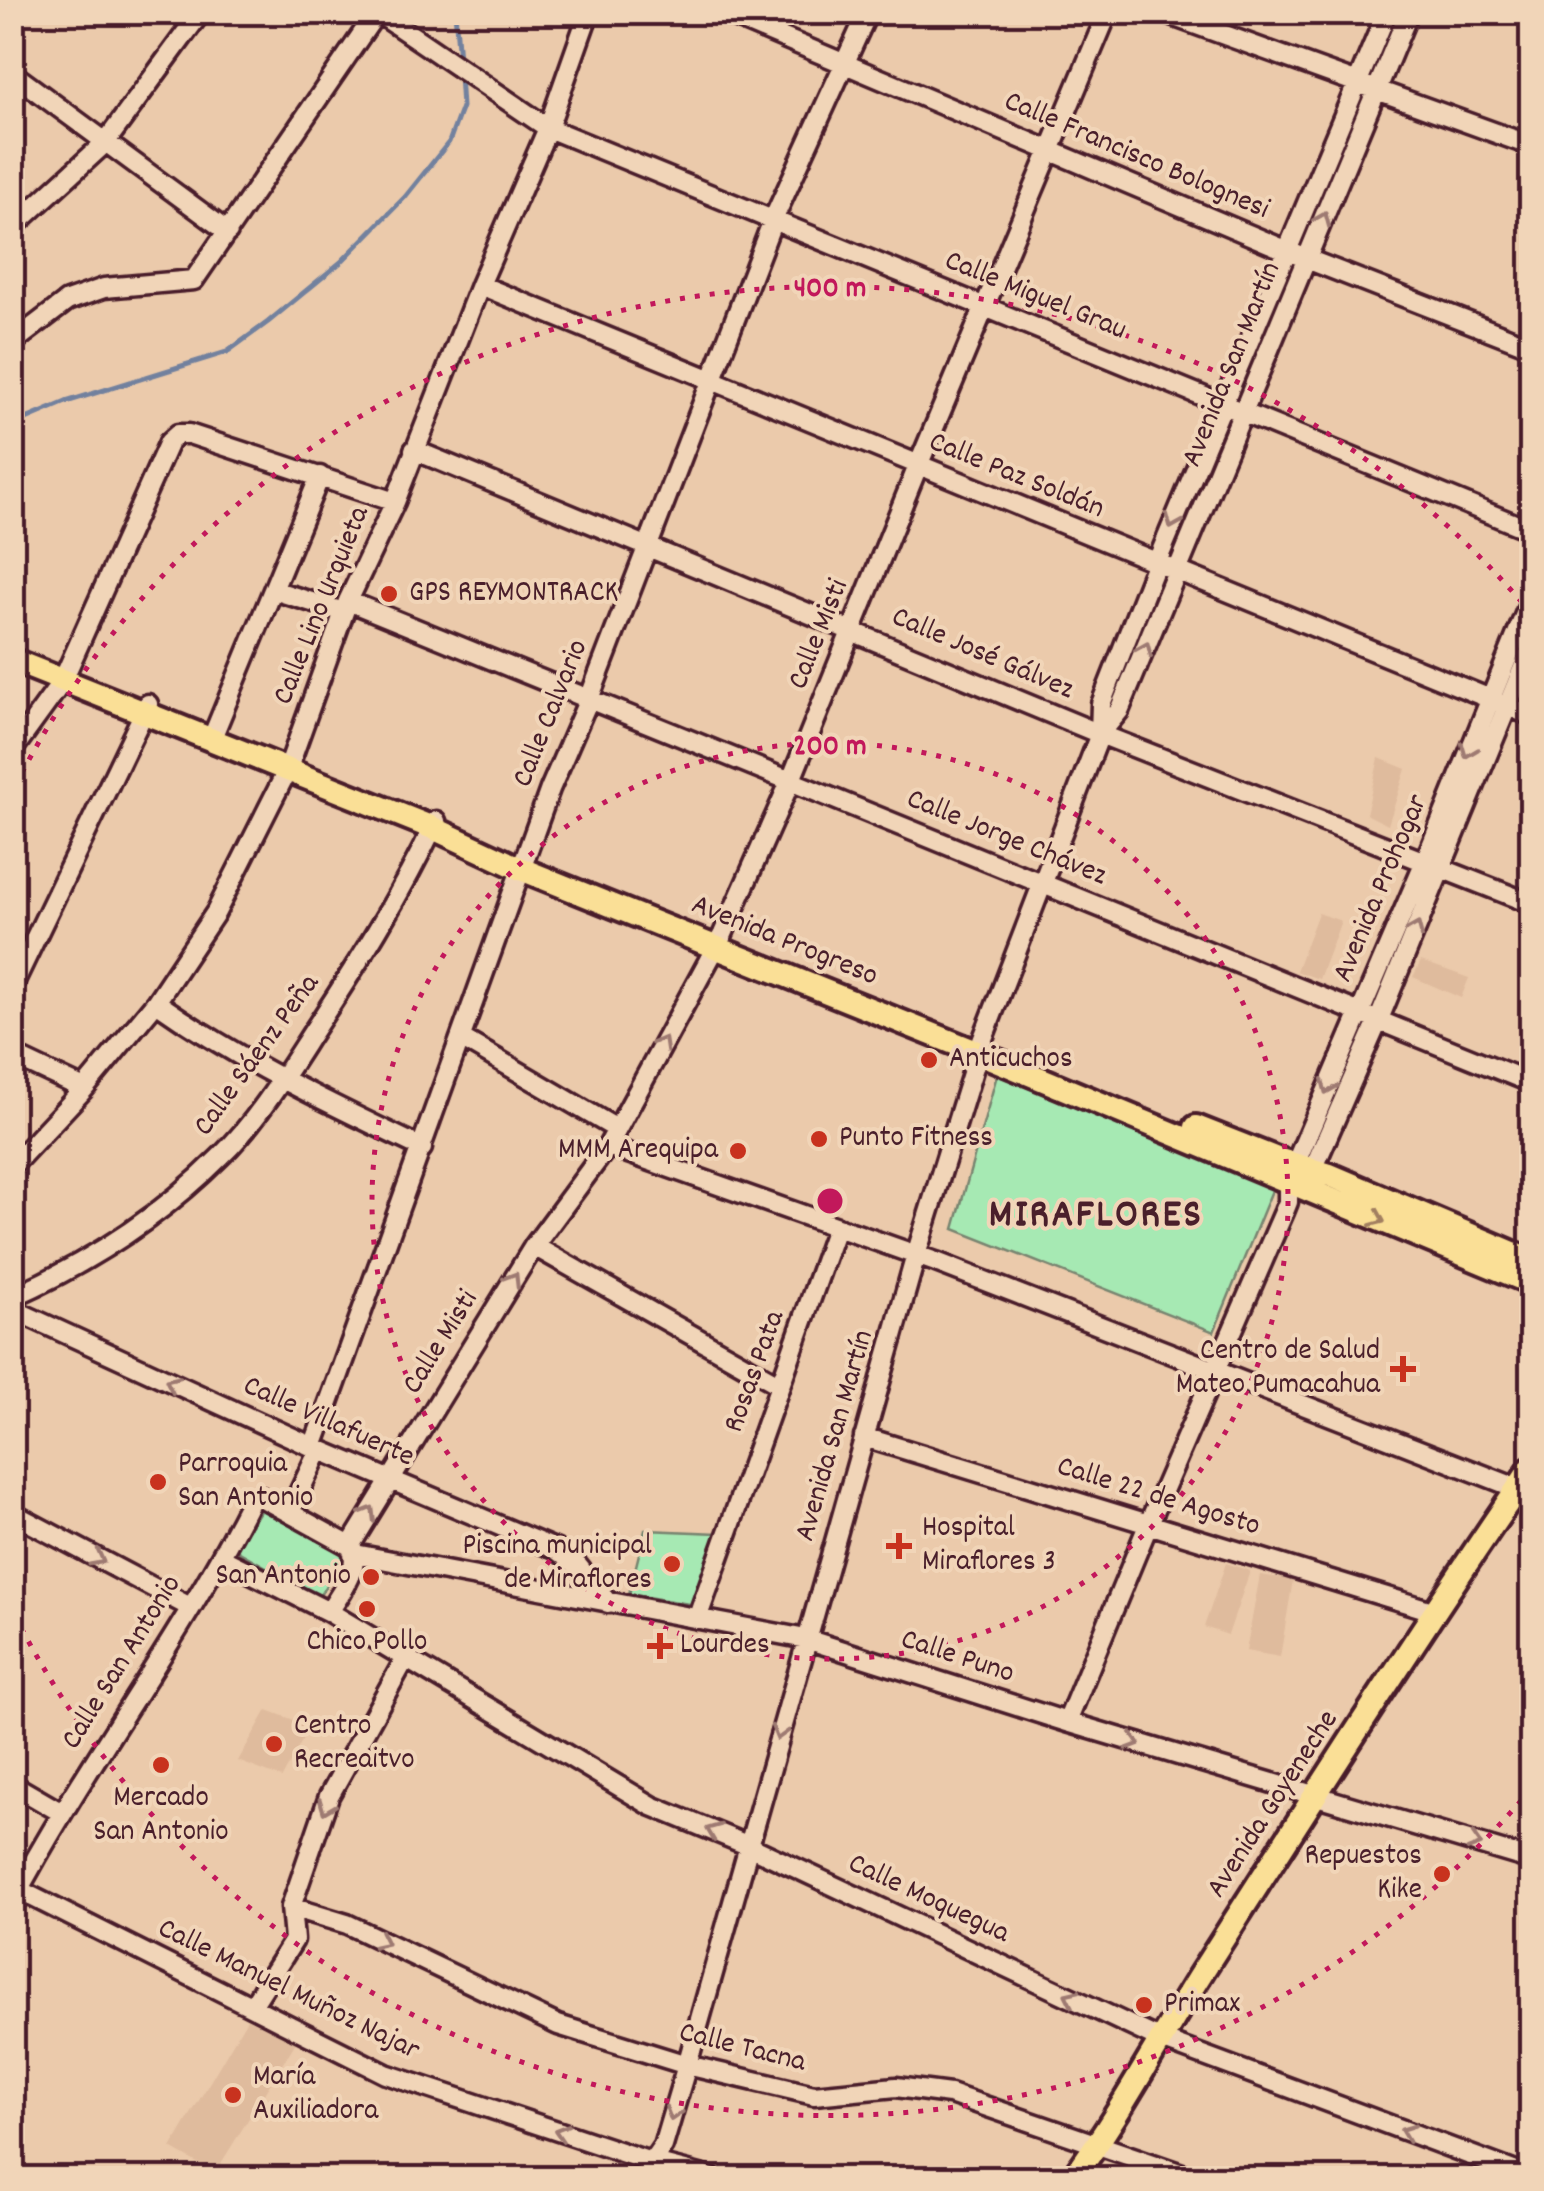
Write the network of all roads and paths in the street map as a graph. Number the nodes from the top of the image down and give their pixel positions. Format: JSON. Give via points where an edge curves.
{"nodes":[{"id":1,"x":201,"y":12,"type":"edge"},
{"id":2,"x":376,"y":12,"type":"edge"},
{"id":3,"x":589,"y":12,"type":"edge"},
{"id":4,"x":722,"y":12,"type":"edge"},
{"id":5,"x":868,"y":12,"type":"edge"},
{"id":6,"x":1108,"y":12,"type":"edge"},
{"id":7,"x":1161,"y":12,"type":"edge"},
{"id":8,"x":1387,"y":12,"type":"edge"},
{"id":9,"x":1409,"y":12,"type":"edge"},
{"id":10,"x":844,"y":65,"type":"junction"},
{"id":11,"x":12,"y":73,"type":"edge"},
{"id":12,"x":1357,"y":83,"type":"junction"},
{"id":13,"x":1376,"y":91,"type":"junction"},
{"id":14,"x":548,"y":128,"type":"junction"},
{"id":15,"x":105,"y":144,"type":"junction"},
{"id":16,"x":1532,"y":146,"type":"edge"},
{"id":17,"x":1049,"y":149,"type":"junction"},
{"id":18,"x":773,"y":220,"type":"junction"},
{"id":19,"x":12,"y":228,"type":"edge"},
{"id":20,"x":228,"y":232,"type":"junction"},
{"id":21,"x":1287,"y":251,"type":"junction"},
{"id":22,"x":1307,"y":259,"type":"junction"},
{"id":23,"x":480,"y":285,"type":"junction"},
{"id":24,"x":984,"y":306,"type":"junction"},
{"id":25,"x":12,"y":343,"type":"edge"},
{"id":26,"x":1532,"y":347,"type":"edge"},
{"id":27,"x":710,"y":380,"type":"junction"},
{"id":28,"x":1222,"y":404,"type":"junction"},
{"id":29,"x":1243,"y":413,"type":"junction"},
{"id":30,"x":414,"y":450,"type":"junction"},
{"id":31,"x":918,"y":466,"type":"junction"},
{"id":32,"x":320,"y":476,"type":"junction"},
{"id":33,"x":395,"y":502,"type":"junction"},
{"id":34,"x":1532,"y":531,"type":"edge"},
{"id":35,"x":646,"y":546,"type":"junction"},
{"id":36,"x":1156,"y":564,"type":"junction"},
{"id":37,"x":1177,"y":572,"type":"junction"},
{"id":38,"x":273,"y":590,"type":"junction"},
{"id":39,"x":1532,"y":596,"type":"edge"},
{"id":40,"x":346,"y":606,"type":"junction"},
{"id":41,"x":851,"y":630,"type":"junction"},
{"id":42,"x":12,"y":646,"type":"edge"},
{"id":43,"x":1532,"y":646,"type":"edge"},
{"id":44,"x":12,"y":660,"type":"edge"},
{"id":45,"x":65,"y":676,"type":"junction"},
{"id":46,"x":589,"y":699,"type":"junction"},
{"id":47,"x":1488,"y":699,"type":"junction"},
{"id":48,"x":1506,"y":706,"type":"junction"},
{"id":49,"x":145,"y":707,"type":"junction"},
{"id":50,"x":1532,"y":716,"type":"edge"},
{"id":51,"x":214,"y":733,"type":"junction"},
{"id":52,"x":1100,"y":734,"type":"junction"},
{"id":53,"x":12,"y":750,"type":"edge"},
{"id":54,"x":289,"y":767,"type":"junction"},
{"id":55,"x":791,"y":780,"type":"junction"},
{"id":56,"x":434,"y":825,"type":"junction"},
{"id":57,"x":523,"y":864,"type":"junction"},
{"id":58,"x":1433,"y":864,"type":"junction"},
{"id":59,"x":1040,"y":883,"type":"junction"},
{"id":60,"x":1532,"y":904,"type":"edge"},
{"id":61,"x":720,"y":940,"type":"junction"},
{"id":62,"x":12,"y":987,"type":"edge"},
{"id":63,"x":156,"y":1002,"type":"junction"},
{"id":64,"x":1360,"y":1011,"type":"junction"},
{"id":65,"x":1379,"y":1019,"type":"junction"},
{"id":66,"x":461,"y":1038,"type":"junction"},
{"id":67,"x":980,"y":1047,"type":"junction"},
{"id":68,"x":12,"y":1055,"type":"edge"},
{"id":69,"x":281,"y":1080,"type":"junction"},
{"id":70,"x":1532,"y":1083,"type":"edge"},
{"id":71,"x":84,"y":1089,"type":"junction"},
{"id":72,"x":611,"y":1137,"type":"junction"},
{"id":73,"x":422,"y":1148,"type":"junction"},
{"id":74,"x":12,"y":1166,"type":"edge"},
{"id":75,"x":1298,"y":1181,"type":"junction"},
{"id":76,"x":836,"y":1228,"type":"junction"},
{"id":77,"x":534,"y":1246,"type":"junction"},
{"id":78,"x":916,"y":1255,"type":"junction"},
{"id":79,"x":1532,"y":1260,"type":"edge"},
{"id":80,"x":1532,"y":1283,"type":"edge"},
{"id":81,"x":12,"y":1296,"type":"edge"},
{"id":82,"x":12,"y":1309,"type":"edge"},
{"id":83,"x":1215,"y":1371,"type":"junction"},
{"id":84,"x":780,"y":1385,"type":"junction"},
{"id":85,"x":864,"y":1437,"type":"junction"},
{"id":86,"x":316,"y":1449,"type":"junction"},
{"id":87,"x":1532,"y":1467,"type":"edge"},
{"id":88,"x":388,"y":1480,"type":"junction"},
{"id":89,"x":1524,"y":1491,"type":"edge"},
{"id":90,"x":12,"y":1512,"type":"edge"},
{"id":91,"x":290,"y":1512,"type":"junction"},
{"id":92,"x":1149,"y":1524,"type":"junction"},
{"id":93,"x":352,"y":1550,"type":"junction"},
{"id":94,"x":221,"y":1558,"type":"junction"},
{"id":95,"x":608,"y":1603,"type":"junction"},
{"id":96,"x":190,"y":1608,"type":"junction"},
{"id":97,"x":329,"y":1612,"type":"junction"},
{"id":98,"x":1436,"y":1612,"type":"junction"},
{"id":99,"x":697,"y":1619,"type":"junction"},
{"id":100,"x":806,"y":1639,"type":"junction"},
{"id":101,"x":405,"y":1659,"type":"junction"},
{"id":102,"x":1068,"y":1722,"type":"junction"},
{"id":103,"x":12,"y":1784,"type":"edge"},
{"id":104,"x":1315,"y":1796,"type":"junction"},
{"id":105,"x":62,"y":1813,"type":"junction"},
{"id":106,"x":747,"y":1845,"type":"junction"},
{"id":107,"x":1532,"y":1860,"type":"edge"},
{"id":108,"x":16,"y":1896,"type":"edge"},
{"id":109,"x":291,"y":1908,"type":"junction"},
{"id":110,"x":252,"y":2006,"type":"junction"},
{"id":111,"x":1160,"y":2039,"type":"junction"},
{"id":112,"x":688,"y":2065,"type":"junction"},
{"id":113,"x":1098,"y":2144,"type":"junction"},
{"id":114,"x":654,"y":2163,"type":"junction"},
{"id":115,"x":641,"y":2178,"type":"edge"},
{"id":116,"x":712,"y":2178,"type":"edge"},
{"id":117,"x":1073,"y":2178,"type":"edge"},
{"id":118,"x":1194,"y":2178,"type":"edge"},
{"id":119,"x":1532,"y":2178,"type":"edge"}],
"edges":[{"from":1,"to":15,"type":"street"},
{"from":2,"to":14,"type":"street","name":"Calle Miguel Grau"},
{"from":2,"to":20,"type":"street"},
{"from":3,"to":14,"type":"street","name":"Calle Lino Urquieta"},
{"from":4,"to":10,"type":"street","name":"Calle Francisco Bolognesi"},
{"from":5,"to":10,"type":"street","name":"Calle Calvario"},
{"from":6,"to":17,"type":"street","name":"Calle Misti"},
{"from":7,"to":12,"type":"street"},
{"from":8,"to":12,"type":"street","name":"Avenida San Martín"},
{"from":9,"to":13,"type":"street","name":"Avenida San Martín"},
{"from":10,"to":17,"type":"street","name":"Calle Francisco Bolognesi"},
{"from":10,"to":18,"type":"street","name":"Calle Calvario"},
{"from":11,"to":15,"type":"street"},
{"from":12,"to":13,"type":"street"},
{"from":12,"to":21,"type":"street","name":"Avenida San Martín"},
{"from":13,"to":16,"type":"street"},
{"from":22,"to":13,"type":"street","name":"Avenida San Martín","one_way":true},
{"from":14,"to":18,"type":"street","name":"Calle Miguel Grau"},
{"from":14,"to":23,"type":"street","name":"Calle Lino Urquieta"},
{"from":15,"to":19,"type":"street"},
{"from":15,"to":20,"type":"street"},
{"from":17,"to":21,"type":"street","name":"Calle Francisco Bolognesi"},
{"from":17,"to":24,"type":"street","name":"Calle Misti"},
{"from":18,"to":24,"type":"street","name":"Calle Miguel Grau"},
{"from":18,"to":27,"type":"street","name":"Calle Calvario"},
{"from":20,"to":25,"type":"street","via":[[194,280],[104,288],[68,300]]},
{"from":21,"to":22,"type":"street","name":"Calle Francisco Bolognesi"},
{"from":21,"to":28,"type":"street","name":"Avenida San Martín"},
{"from":22,"to":26,"type":"street","name":"Calle Francisco Bolognesi"},
{"from":22,"to":29,"type":"street","name":"Avenida San Martín"},
{"from":23,"to":27,"type":"street","name":"Calle Paz Soldán"},
{"from":23,"to":30,"type":"street","name":"Calle Lino Urquieta"},
{"from":24,"to":28,"type":"street","name":"Calle Miguel Grau"},
{"from":24,"to":31,"type":"street","name":"Calle Misti"},
{"from":27,"to":31,"type":"street","name":"Calle Paz Soldán"},
{"from":27,"to":35,"type":"street","name":"Calle Calvario"},
{"from":28,"to":29,"type":"street","name":"Calle Miguel Grau"},
{"from":28,"to":36,"type":"street","name":"Avenida San Martín","one_way":true},
{"from":29,"to":34,"type":"street","name":"Calle Miguel Grau"},
{"from":29,"to":37,"type":"street","name":"Avenida San Martín"},
{"from":30,"to":33,"type":"street","name":"Calle Lino Urquieta"},
{"from":30,"to":35,"type":"street","name":"Calle José Gálvez"},
{"from":31,"to":36,"type":"street","name":"Calle Paz Soldán"},
{"from":31,"to":41,"type":"street","name":"Calle Misti"},
{"from":32,"to":33,"type":"street"},
{"from":32,"to":38,"type":"street"},
{"from":32,"to":45,"type":"street","via":[[178,434]]},
{"from":33,"to":40,"type":"street","name":"Calle Lino Urquieta"},
{"from":35,"to":41,"type":"street","name":"Calle José Gálvez"},
{"from":35,"to":46,"type":"street","name":"Calle Calvario"},
{"from":36,"to":37,"type":"street","name":"Calle Paz Soldán"},
{"from":36,"to":52,"type":"street","name":"Avenida San Martín","via":[[1102,704]]},
{"from":37,"to":47,"type":"street","name":"Calle Paz Soldán"},
{"from":52,"to":37,"type":"street","name":"Avenida San Martín","one_way":true,"via":[[1119,711]]},
{"from":38,"to":40,"type":"street","name":"Calle Jorge Chávez"},
{"from":38,"to":51,"type":"street"},
{"from":39,"to":47,"type":"street","name":"Avenida Prohogar"},
{"from":40,"to":46,"type":"street","name":"Calle Jorge Chávez"},
{"from":40,"to":54,"type":"street","name":"Calle Lino Urquieta"},
{"from":41,"to":52,"type":"street","name":"Calle José Gálvez"},
{"from":41,"to":55,"type":"street","name":"Calle Misti"},
{"from":42,"to":45,"type":"main road","name":"Avenida Progreso"},
{"from":43,"to":48,"type":"street","name":"Avenida Prohogar"},
{"from":44,"to":45,"type":"main road","name":"Avenida Progreso"},
{"from":45,"to":49,"type":"main road","name":"Avenida Progreso"},
{"from":45,"to":53,"type":"street"},
{"from":46,"to":55,"type":"street","name":"Calle Jorge Chávez"},
{"from":46,"to":57,"type":"street","name":"Calle Calvario"},
{"from":47,"to":48,"type":"street","name":"Calle Paz Soldán"},
{"from":47,"to":58,"type":"street","name":"Avenida Prohogar","one_way":true},
{"from":48,"to":50,"type":"street","name":"Calle Paz Soldán"},
{"from":48,"to":58,"type":"street","name":"Avenida Prohogar"},
{"from":49,"to":51,"type":"main road","name":"Avenida Progreso"},
{"from":49,"to":54,"type":"main road","name":"Avenida Progreso"},
{"from":49,"to":62,"type":"street"},
{"from":51,"to":54,"type":"main road","name":"Avenida Progreso"},
{"from":52,"to":58,"type":"street","name":"Calle José Gálvez"},
{"from":52,"to":59,"type":"street","name":"Avenida San Martín"},
{"from":54,"to":56,"type":"main road","name":"Avenida Progreso"},
{"from":54,"to":63,"type":"street","name":"Calle Lino Urquieta","via":[[216,912]]},
{"from":55,"to":59,"type":"street","name":"Calle Jorge Chávez"},
{"from":55,"to":61,"type":"street","name":"Calle Misti"},
{"from":56,"to":57,"type":"main road","name":"Avenida Progreso"},
{"from":56,"to":69,"type":"street","name":"Calle Sáenz Peña","via":[[362,957]]},
{"from":57,"to":61,"type":"main road","name":"Avenida Progreso"},
{"from":57,"to":66,"type":"street","name":"Calle Calvario"},
{"from":58,"to":60,"type":"street","name":"Calle José Gálvez"},
{"from":58,"to":64,"type":"street","name":"Avenida Prohogar"},
{"from":65,"to":58,"type":"street","name":"Avenida Prohogar","one_way":true},
{"from":59,"to":64,"type":"street","name":"Calle Jorge Chávez"},
{"from":59,"to":67,"type":"street","name":"Avenida San Martín"},
{"from":61,"to":67,"type":"main road","name":"Avenida Progreso"},
{"from":72,"to":61,"type":"street","name":"Calle Misti","one_way":true},
{"from":63,"to":69,"type":"street"},
{"from":63,"to":71,"type":"street","name":"Calle Lino Urquieta"},
{"from":64,"to":65,"type":"street","name":"Calle Jorge Chávez"},
{"from":64,"to":75,"type":"street","name":"Avenida Prohogar","one_way":true},
{"from":65,"to":70,"type":"street","name":"Calle Jorge Chávez"},
{"from":65,"to":75,"type":"street","name":"Avenida Prohogar"},
{"from":66,"to":72,"type":"street"},
{"from":66,"to":73,"type":"street","name":"Calle Calvario"},
{"from":67,"to":75,"type":"main road","name":"Avenida Progreso","via":[[1277,1160]]},
{"from":67,"to":78,"type":"street","name":"Avenida San Martín"},
{"from":68,"to":71,"type":"street"},
{"from":69,"to":73,"type":"street"},
{"from":69,"to":81,"type":"street","name":"Calle Sáenz Peña","via":[[225,1153],[175,1199],[122,1239]]},
{"from":71,"to":74,"type":"street","name":"Calle Lino Urquieta"},
{"from":72,"to":76,"type":"street"},
{"from":72,"to":77,"type":"street","name":"Calle Misti"},
{"from":73,"to":86,"type":"street","name":"Calle Calvario"},
{"from":75,"to":79,"type":"main road","name":"Avenida Progreso"},
{"from":75,"to":80,"type":"main road","name":"Avenida Progreso","one_way":true},
{"from":75,"to":83,"type":"street","name":"Avenida Prohogar"},
{"from":76,"to":78,"type":"street"},
{"from":76,"to":84,"type":"street","name":"Rosas Pata"},
{"from":77,"to":84,"type":"street"},
{"from":88,"to":77,"type":"street","name":"Calle Misti","one_way":true},
{"from":78,"to":83,"type":"street"},
{"from":78,"to":85,"type":"street","name":"Avenida San Martín"},
{"from":86,"to":82,"type":"street","name":"Calle Villafuerte","one_way":true},
{"from":83,"to":89,"type":"street"},
{"from":83,"to":92,"type":"street","name":"Avenida Prohogar"},
{"from":84,"to":99,"type":"street","name":"Rosas Pata"},
{"from":85,"to":92,"type":"street","name":"Calle 22 de Agosto"},
{"from":85,"to":100,"type":"street","name":"Avenida San Martín"},
{"from":86,"to":88,"type":"street","name":"Calle Villafuerte"},
{"from":86,"to":91,"type":"street","name":"Calle Calvario"},
{"from":87,"to":89,"type":"main road","name":"Avenida Goyeneche"},
{"from":93,"to":88,"type":"street","name":"Calle Misti","one_way":true},
{"from":88,"to":95,"type":"street","name":"Calle Villafuerte","via":[[557,1550]]},
{"from":89,"to":98,"type":"main road","name":"Avenida Goyeneche"},
{"from":90,"to":96,"type":"street","one_way":true},
{"from":91,"to":93,"type":"street","name":"Calle Puno"},
{"from":91,"to":94,"type":"street","name":"Calle San Antonio","via":[[258,1496],[251,1500]]},
{"from":92,"to":98,"type":"street","name":"Calle 22 de Agosto"},
{"from":92,"to":102,"type":"street","name":"Avenida Prohogar"},
{"from":93,"to":95,"type":"street","name":"Calle Puno"},
{"from":93,"to":97,"type":"street","name":"Calle Misti","via":[[354,1567]]},
{"from":94,"to":96,"type":"street","name":"Calle San Antonio"},
{"from":94,"to":97,"type":"street","name":"Calle Moquegua"},
{"from":95,"to":99,"type":"street","name":"Calle Puno"},
{"from":96,"to":105,"type":"street","name":"Calle San Antonio"},
{"from":97,"to":101,"type":"street","name":"Calle Moquegua"},
{"from":98,"to":104,"type":"main road","name":"Avenida Goyeneche"},
{"from":99,"to":100,"type":"street","name":"Calle Puno"},
{"from":100,"to":102,"type":"street","name":"Calle Puno"},
{"from":100,"to":106,"type":"street","name":"Avenida San Martín","one_way":true},
{"from":106,"to":101,"type":"street","name":"Calle Moquegua","one_way":true,"via":[[652,1806]]},
{"from":101,"to":109,"type":"street","one_way":true,"via":[[329,1796]]},
{"from":102,"to":104,"type":"street","name":"Calle Puno","one_way":true},
{"from":103,"to":105,"type":"street"},
{"from":104,"to":107,"type":"street","name":"Calle Puno","one_way":true},
{"from":104,"to":111,"type":"main road","name":"Avenida Goyeneche"},
{"from":105,"to":108,"type":"street","name":"Calle San Antonio"},
{"from":111,"to":106,"type":"street","name":"Calle Moquegua","one_way":true},
{"from":106,"to":112,"type":"street","name":"Avenida San Martín"},
{"from":108,"to":110,"type":"street","name":"Calle Manuel Muñoz Najar"},
{"from":109,"to":110,"type":"street","via":[[294,1940]]},
{"from":109,"to":112,"type":"street","name":"Calle Tacna","one_way":true,"via":[[347,1924],[558,2025]]},
{"from":114,"to":110,"type":"street","name":"Calle Manuel Muñoz Najar","one_way":true,"via":[[386,2074]]},
{"from":111,"to":113,"type":"main road","name":"Avenida Goyeneche"},
{"from":119,"to":111,"type":"street","name":"Calle Moquegua","one_way":true},
{"from":112,"to":113,"type":"street","name":"Calle Tacna","via":[[814,2095],[896,2087],[950,2094]]},
{"from":112,"to":114,"type":"street","name":"Avenida San Martín","one_way":true},
{"from":113,"to":117,"type":"main road","name":"Avenida Goyeneche"},
{"from":113,"to":118,"type":"street","name":"Calle Tacna"},
{"from":114,"to":115,"type":"street","name":"Avenida San Martín"},
{"from":114,"to":116,"type":"street","name":"Calle Manuel Muñoz Najar"}]}
